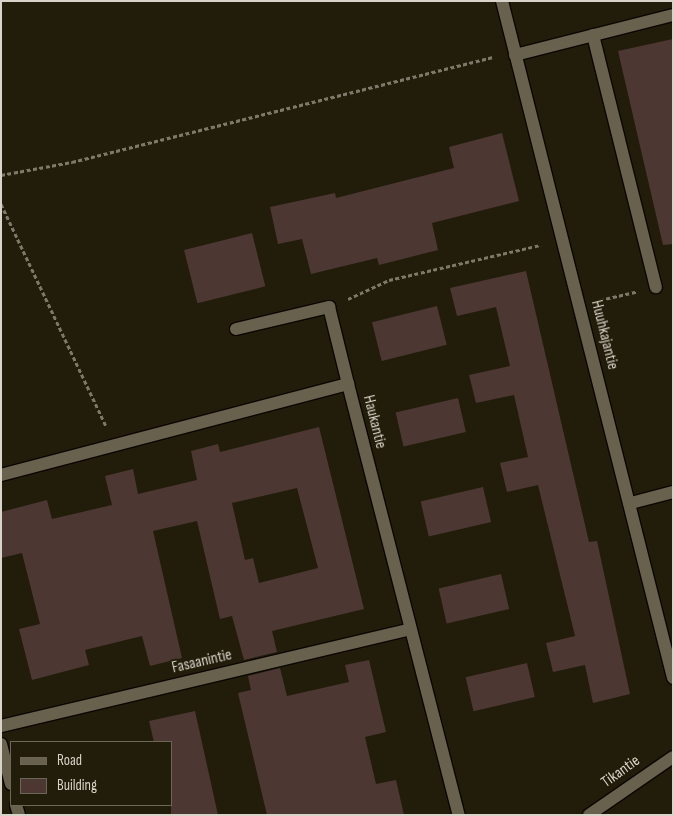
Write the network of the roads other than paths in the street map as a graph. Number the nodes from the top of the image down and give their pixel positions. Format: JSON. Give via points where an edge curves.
{"nodes":[{"id":1,"x":502,"y":1,"type":"edge"},
{"id":2,"x":673,"y":14,"type":"edge"},
{"id":3,"x":593,"y":35,"type":"junction"},
{"id":4,"x":515,"y":54,"type":"junction"},
{"id":5,"x":656,"y":287,"type":"road end"},
{"id":6,"x":236,"y":329,"type":"dead end"},
{"id":7,"x":348,"y":384,"type":"junction"},
{"id":8,"x":1,"y":475,"type":"edge"},
{"id":9,"x":673,"y":492,"type":"edge"},
{"id":10,"x":631,"y":503,"type":"junction"},
{"id":11,"x":410,"y":629,"type":"junction"},
{"id":12,"x":673,"y":678,"type":"edge"},
{"id":13,"x":1,"y":726,"type":"edge"},
{"id":14,"x":1,"y":744,"type":"edge"},
{"id":15,"x":673,"y":757,"type":"edge"},
{"id":16,"x":10,"y":780,"type":"edge"},
{"id":17,"x":459,"y":815,"type":"edge"},
{"id":18,"x":589,"y":815,"type":"edge"}],
"edges":[{"from":1,"to":4,"type":"street","name":"Huuhkajantie"},
{"from":2,"to":3,"type":"street"},
{"from":3,"to":4,"type":"street"},
{"from":3,"to":5,"type":"street"},
{"from":4,"to":10,"type":"street","name":"Huuhkajantie"},
{"from":6,"to":7,"type":"street","via":[[329,307]]},
{"from":7,"to":8,"type":"street","name":"Haukantie"},
{"from":7,"to":11,"type":"street","name":"Haukantie"},
{"from":9,"to":10,"type":"street"},
{"from":10,"to":12,"type":"street","name":"Huuhkajantie"},
{"from":11,"to":13,"type":"street","name":"Fasaanintie"},
{"from":11,"to":17,"type":"street","name":"Haukantie"},
{"from":14,"to":16,"type":"street"},
{"from":15,"to":18,"type":"street","name":"Tikantie"}]}
